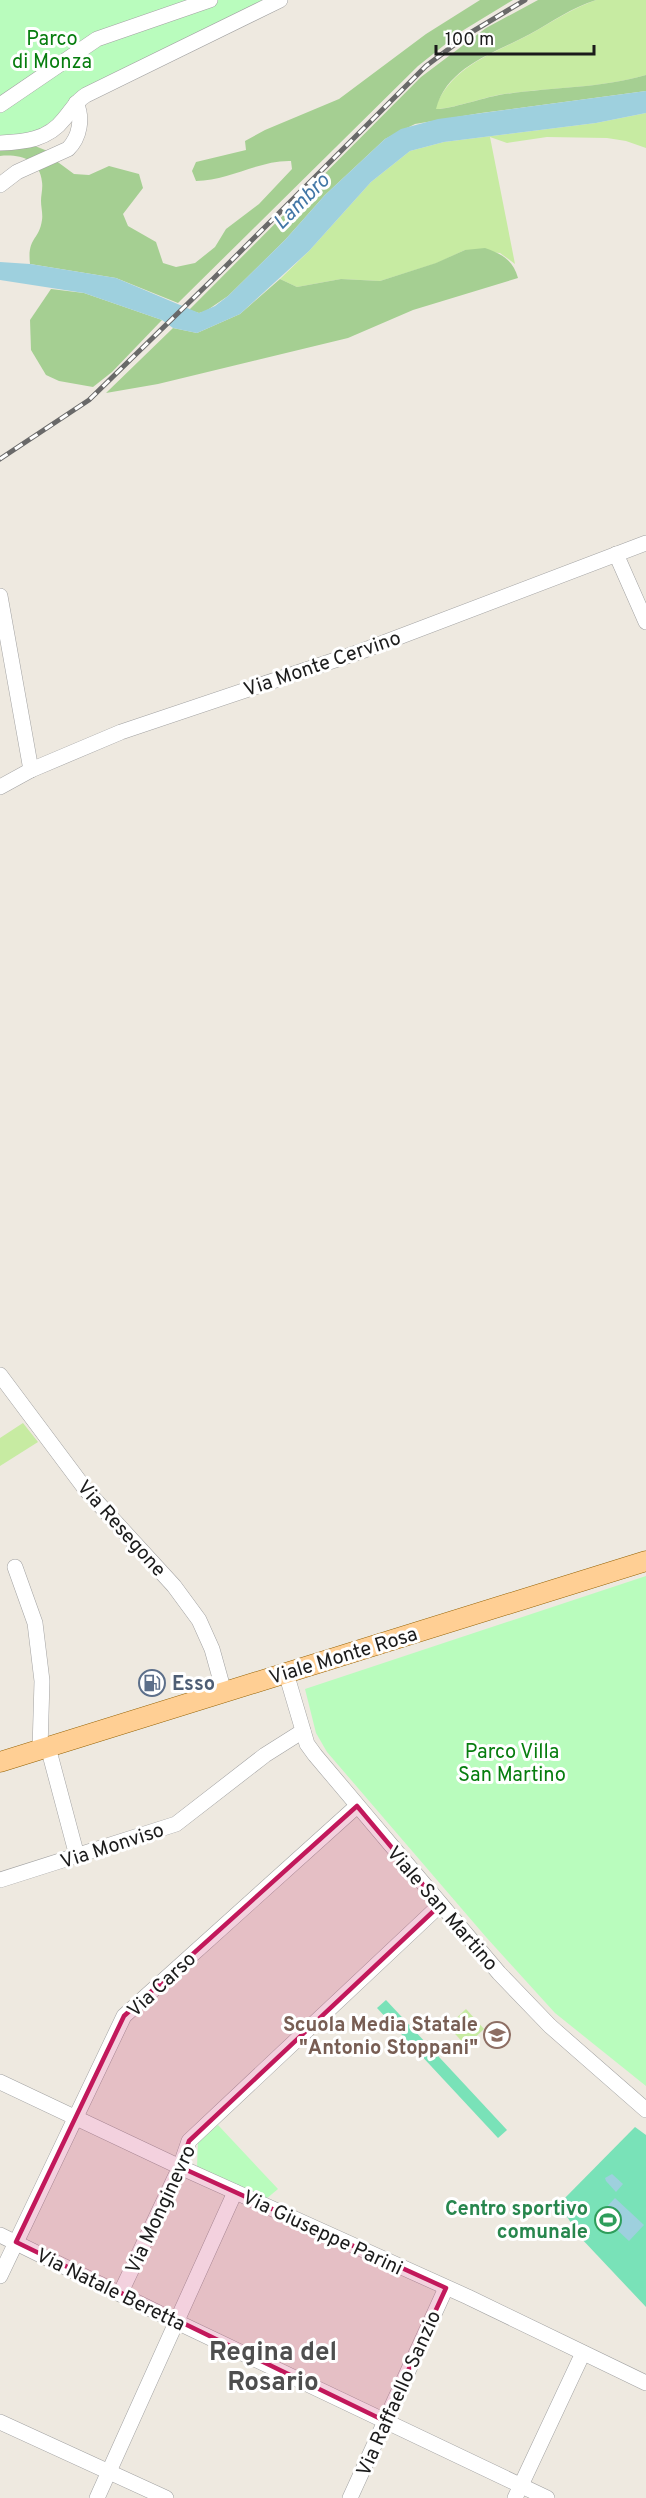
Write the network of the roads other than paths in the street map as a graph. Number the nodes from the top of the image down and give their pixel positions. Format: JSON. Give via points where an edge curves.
{"nodes":[{"id":1,"x":210,"y":0,"type":"edge"},
{"id":2,"x":280,"y":0,"type":"edge"},
{"id":3,"x":76,"y":103,"type":"junction"},
{"id":4,"x":0,"y":105,"type":"edge"},
{"id":5,"x":0,"y":143,"type":"edge"},
{"id":6,"x":0,"y":185,"type":"edge"},
{"id":7,"x":646,"y":543,"type":"edge"},
{"id":8,"x":616,"y":554,"type":"junction"},
{"id":9,"x":0,"y":596,"type":"edge"},
{"id":10,"x":646,"y":622,"type":"edge"},
{"id":11,"x":31,"y":770,"type":"junction"},
{"id":12,"x":0,"y":787,"type":"edge"},
{"id":13,"x":0,"y":1375,"type":"edge"},
{"id":14,"x":646,"y":1561,"type":"edge"},
{"id":15,"x":15,"y":1567,"type":"dead end"},
{"id":16,"x":286,"y":1673,"type":"junction"},
{"id":17,"x":224,"y":1692,"type":"junction"},
{"id":18,"x":303,"y":1731,"type":"junction"},
{"id":19,"x":44,"y":1748,"type":"junction"},
{"id":20,"x":0,"y":1762,"type":"edge"},
{"id":21,"x":357,"y":1806,"type":"junction"},
{"id":22,"x":77,"y":1856,"type":"junction"},
{"id":23,"x":0,"y":1880,"type":"edge"},
{"id":24,"x":440,"y":1905,"type":"junction"},
{"id":25,"x":0,"y":2082,"type":"edge"},
{"id":26,"x":646,"y":2110,"type":"edge"},
{"id":27,"x":75,"y":2118,"type":"junction"},
{"id":28,"x":180,"y":2167,"type":"junction"},
{"id":29,"x":235,"y":2192,"type":"junction"},
{"id":30,"x":0,"y":2235,"type":"edge"},
{"id":31,"x":15,"y":2242,"type":"junction"},
{"id":32,"x":0,"y":2276,"type":"edge"},
{"id":33,"x":446,"y":2288,"type":"junction"},
{"id":34,"x":120,"y":2294,"type":"junction"},
{"id":35,"x":177,"y":2322,"type":"junction"},
{"id":36,"x":583,"y":2353,"type":"junction"},
{"id":37,"x":646,"y":2383,"type":"edge"},
{"id":38,"x":384,"y":2421,"type":"junction"},
{"id":39,"x":0,"y":2422,"type":"edge"},
{"id":40,"x":109,"y":2472,"type":"junction"},
{"id":41,"x":518,"y":2492,"type":"edge"},
{"id":42,"x":97,"y":2498,"type":"edge"},
{"id":43,"x":166,"y":2498,"type":"edge"},
{"id":44,"x":350,"y":2498,"type":"edge"},
{"id":45,"x":547,"y":2498,"type":"edge"}],
"edges":[{"from":1,"to":4,"type":"street","via":[[97,39]]},
{"from":2,"to":3,"type":"street","via":[[93,91]]},
{"from":3,"to":5,"type":"street","via":[[46,136]]},
{"from":3,"to":6,"type":"street","via":[[81,119],[73,144],[17,172]]},
{"from":7,"to":8,"type":"street","name":"Via Monte Cervino"},
{"from":8,"to":10,"type":"street"},
{"from":8,"to":11,"type":"street","name":"Via Monte Cervino","via":[[362,651],[121,732]]},
{"from":9,"to":11,"type":"street"},
{"from":11,"to":12,"type":"street","name":"Via Monte Cervino"},
{"from":13,"to":17,"type":"street","name":"Via Resegone","via":[[86,1490],[174,1586],[199,1620]]},
{"from":14,"to":16,"type":"main road","name":"Viale Monte Rosa"},
{"from":15,"to":19,"type":"street","via":[[35,1623]]},
{"from":16,"to":17,"type":"main road","name":"Viale Monte Rosa"},
{"from":16,"to":18,"type":"street","name":"Viale San Martino"},
{"from":17,"to":19,"type":"main road","name":"Viale Monte Rosa"},
{"from":18,"to":21,"type":"street","name":"Viale San Martino","via":[[307,1744]]},
{"from":18,"to":22,"type":"street","name":"Via Monviso","via":[[265,1755],[176,1824]]},
{"from":19,"to":20,"type":"main road","name":"Viale Monte Rosa"},
{"from":19,"to":22,"type":"street"},
{"from":21,"to":24,"type":"street","name":"Viale San Martino"},
{"from":21,"to":27,"type":"street","name":"Via Carso","via":[[124,2016]]},
{"from":22,"to":23,"type":"street","name":"Via Monviso"},
{"from":24,"to":26,"type":"street","name":"Viale San Martino","via":[[550,2026]]},
{"from":24,"to":28,"type":"street","name":"Via Monginevro","via":[[189,2141]]},
{"from":25,"to":27,"type":"street","name":"Via Giuseppe Parini"},
{"from":27,"to":28,"type":"street","name":"Via Giuseppe Parini"},
{"from":27,"to":31,"type":"street","name":"Via Carso"},
{"from":28,"to":29,"type":"street","name":"Via Giuseppe Parini"},
{"from":28,"to":34,"type":"street","name":"Via Monginevro"},
{"from":29,"to":33,"type":"street","name":"Via Giuseppe Parini"},
{"from":29,"to":35,"type":"street"},
{"from":30,"to":31,"type":"street","name":"Via Natale Beretta"},
{"from":31,"to":32,"type":"street","name":"Via Carso"},
{"from":31,"to":34,"type":"street","name":"Via Natale Beretta"},
{"from":33,"to":36,"type":"street","name":"Via Giuseppe Parini"},
{"from":33,"to":38,"type":"street","name":"Via Raffaello Sanzio"},
{"from":34,"to":35,"type":"street","name":"Via Natale Beretta"},
{"from":35,"to":38,"type":"street","name":"Via Natale Beretta"},
{"from":35,"to":40,"type":"street"},
{"from":36,"to":37,"type":"street","name":"Via Giuseppe Parini"},
{"from":36,"to":41,"type":"street"},
{"from":38,"to":41,"type":"street","name":"Via Natale Beretta"},
{"from":38,"to":44,"type":"street","name":"Via Raffaello Sanzio"},
{"from":39,"to":40,"type":"street"},
{"from":40,"to":42,"type":"street"},
{"from":40,"to":43,"type":"street"},
{"from":41,"to":45,"type":"street","name":"Via Natale Beretta"}]}
